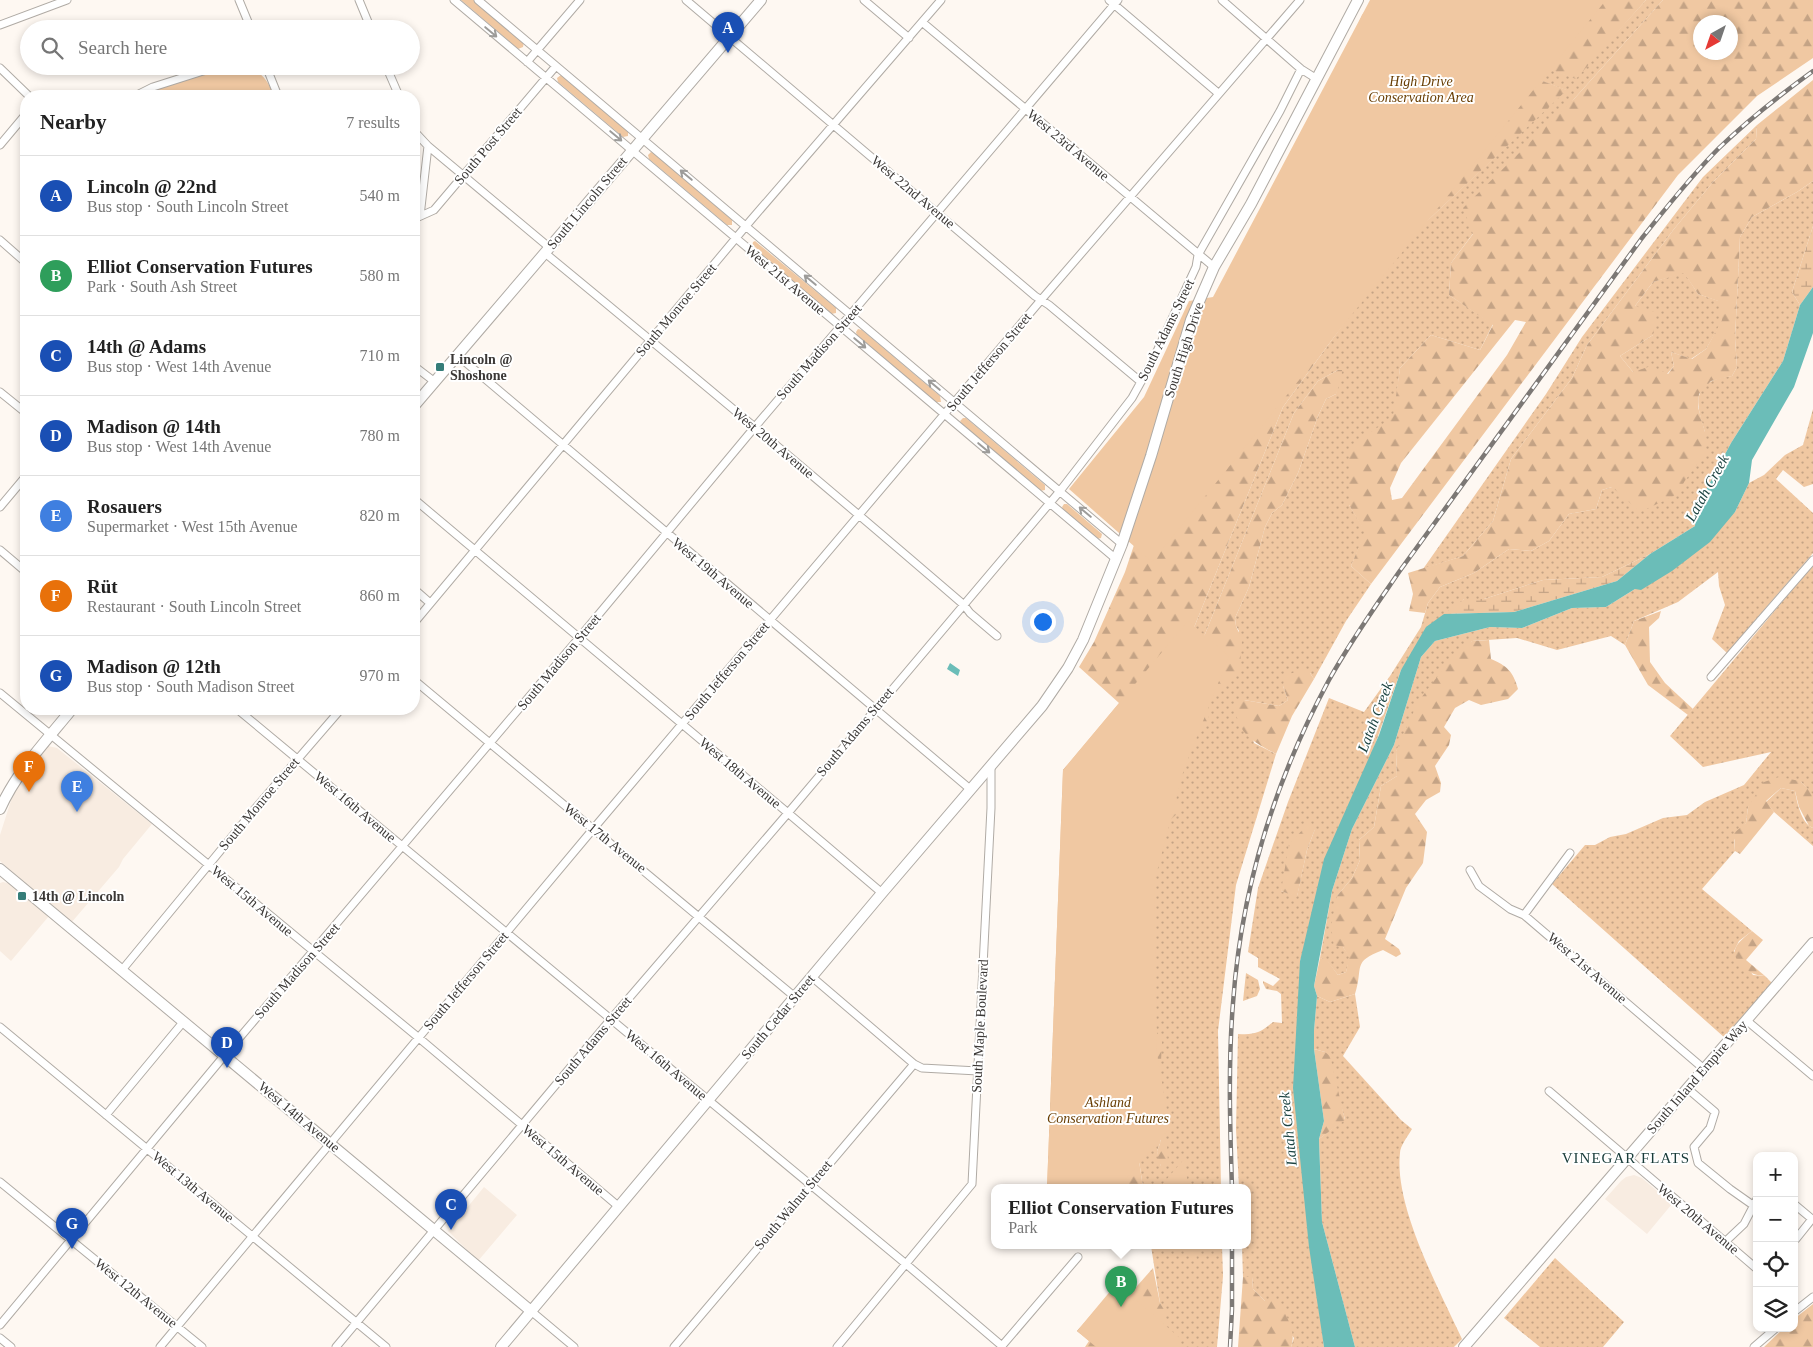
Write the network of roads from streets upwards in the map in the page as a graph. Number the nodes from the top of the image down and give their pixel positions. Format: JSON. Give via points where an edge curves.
{"nodes":[{"id":1,"x":67,"y":0,"type":"edge"},
{"id":2,"x":239,"y":0,"type":"edge"},
{"id":3,"x":359,"y":0,"type":"edge"},
{"id":4,"x":454,"y":0,"type":"edge"},
{"id":5,"x":478,"y":0,"type":"edge"},
{"id":6,"x":580,"y":0,"type":"edge"},
{"id":7,"x":686,"y":0,"type":"edge"},
{"id":8,"x":761,"y":0,"type":"edge"},
{"id":9,"x":864,"y":0,"type":"edge"},
{"id":10,"x":941,"y":0,"type":"edge"},
{"id":11,"x":1222,"y":0,"type":"edge"},
{"id":12,"x":1300,"y":0,"type":"edge"},
{"id":13,"x":1358,"y":0,"type":"edge"},
{"id":14,"x":1114,"y":2,"type":"edge"},
{"id":15,"x":247,"y":20,"type":"edge"},
{"id":16,"x":367,"y":20,"type":"edge"},
{"id":17,"x":922,"y":22,"type":"junction"},
{"id":18,"x":0,"y":25,"type":"edge"},
{"id":19,"x":729,"y":36,"type":"junction"},
{"id":20,"x":909,"y":38,"type":"junction"},
{"id":21,"x":1267,"y":39,"type":"junction"},
{"id":22,"x":537,"y":50,"type":"junction"},
{"id":23,"x":527,"y":62,"type":"junction"},
{"id":24,"x":556,"y":66,"type":"junction"},
{"id":25,"x":0,"y":68,"type":"edge"},
{"id":26,"x":1301,"y":69,"type":"junction"},
{"id":27,"x":190,"y":75,"type":"edge"},
{"id":28,"x":270,"y":75,"type":"edge"},
{"id":29,"x":390,"y":75,"type":"edge"},
{"id":30,"x":546,"y":78,"type":"junction"},
{"id":31,"x":1318,"y":79,"type":"junction"},
{"id":32,"x":23,"y":90,"type":"edge"},
{"id":33,"x":147,"y":90,"type":"edge"},
{"id":34,"x":276,"y":90,"type":"edge"},
{"id":35,"x":396,"y":90,"type":"edge"},
{"id":36,"x":1218,"y":93,"type":"junction"},
{"id":37,"x":1025,"y":109,"type":"junction"},
{"id":38,"x":20,"y":121,"type":"edge"},
{"id":39,"x":832,"y":124,"type":"junction"},
{"id":40,"x":420,"y":137,"type":"edge"},
{"id":41,"x":641,"y":138,"type":"junction"},
{"id":42,"x":0,"y":145,"type":"edge"},
{"id":43,"x":428,"y":146,"type":"junction"},
{"id":44,"x":632,"y":149,"type":"junction"},
{"id":45,"x":463,"y":175,"type":"junction"},
{"id":46,"x":1129,"y":197,"type":"junction"},
{"id":47,"x":420,"y":198,"type":"edge"},
{"id":48,"x":937,"y":212,"type":"junction"},
{"id":49,"x":420,"y":216,"type":"edge"},
{"id":50,"x":746,"y":226,"type":"junction"},
{"id":51,"x":736,"y":238,"type":"junction"},
{"id":52,"x":0,"y":240,"type":"edge"},
{"id":53,"x":547,"y":250,"type":"junction"},
{"id":54,"x":1198,"y":255,"type":"junction"},
{"id":55,"x":20,"y":258,"type":"edge"},
{"id":56,"x":1214,"y":267,"type":"junction"},
{"id":57,"x":1041,"y":300,"type":"junction"},
{"id":58,"x":851,"y":314,"type":"junction"},
{"id":59,"x":841,"y":327,"type":"junction"},
{"id":60,"x":650,"y":339,"type":"junction"},
{"id":61,"x":457,"y":355,"type":"junction"},
{"id":62,"x":420,"y":371,"type":"edge"},
{"id":63,"x":434,"y":382,"type":"junction"},
{"id":64,"x":1141,"y":382,"type":"junction"},
{"id":65,"x":0,"y":392,"type":"edge"},
{"id":66,"x":420,"y":393,"type":"edge"},
{"id":67,"x":425,"y":393,"type":"junction"},
{"id":68,"x":420,"y":399,"type":"edge"},
{"id":69,"x":955,"y":402,"type":"junction"},
{"id":70,"x":20,"y":408,"type":"edge"},
{"id":71,"x":945,"y":414,"type":"junction"},
{"id":72,"x":754,"y":428,"type":"junction"},
{"id":73,"x":562,"y":444,"type":"junction"},
{"id":74,"x":20,"y":483,"type":"edge"},
{"id":75,"x":1060,"y":491,"type":"junction"},
{"id":76,"x":1050,"y":503,"type":"junction"},
{"id":77,"x":420,"y":504,"type":"edge"},
{"id":78,"x":0,"y":507,"type":"edge"},
{"id":79,"x":860,"y":515,"type":"junction"},
{"id":80,"x":666,"y":534,"type":"junction"},
{"id":81,"x":1122,"y":544,"type":"junction"},
{"id":82,"x":0,"y":550,"type":"edge"},
{"id":83,"x":475,"y":550,"type":"junction"},
{"id":84,"x":1116,"y":559,"type":"junction"},
{"id":85,"x":1813,"y":560,"type":"edge"},
{"id":86,"x":20,"y":567,"type":"edge"},
{"id":87,"x":420,"y":594,"type":"edge"},
{"id":88,"x":430,"y":603,"type":"junction"},
{"id":89,"x":964,"y":605,"type":"junction"},
{"id":90,"x":420,"y":616,"type":"edge"},
{"id":91,"x":770,"y":620,"type":"junction"},
{"id":92,"x":997,"y":636,"type":"dead end"},
{"id":93,"x":579,"y":638,"type":"junction"},
{"id":94,"x":1711,"y":677,"type":"dead end"},
{"id":95,"x":420,"y":685,"type":"edge"},
{"id":96,"x":1056,"y":687,"type":"joint"},
{"id":97,"x":0,"y":693,"type":"edge"},
{"id":98,"x":875,"y":708,"type":"junction"},
{"id":99,"x":20,"y":710,"type":"edge"},
{"id":100,"x":26,"y":715,"type":"edge"},
{"id":101,"x":67,"y":715,"type":"edge"},
{"id":102,"x":244,"y":715,"type":"edge"},
{"id":103,"x":336,"y":715,"type":"edge"},
{"id":104,"x":682,"y":724,"type":"junction"},
{"id":105,"x":50,"y":735,"type":"junction"},
{"id":106,"x":490,"y":743,"type":"junction"},
{"id":107,"x":297,"y":759,"type":"junction"},
{"id":108,"x":991,"y":765,"type":"junction"},
{"id":109,"x":970,"y":789,"type":"junction"},
{"id":110,"x":0,"y":810,"type":"edge"},
{"id":111,"x":788,"y":813,"type":"junction"},
{"id":112,"x":594,"y":829,"type":"junction"},
{"id":113,"x":403,"y":847,"type":"junction"},
{"id":114,"x":1570,"y":853,"type":"dead end"},
{"id":115,"x":209,"y":864,"type":"junction"},
{"id":116,"x":0,"y":868,"type":"edge"},
{"id":117,"x":1470,"y":870,"type":"dead end"},
{"id":118,"x":0,"y":878,"type":"edge"},
{"id":119,"x":14,"y":880,"type":"junction"},
{"id":120,"x":882,"y":893,"type":"junction"},
{"id":121,"x":1524,"y":915,"type":"junction"},
{"id":122,"x":700,"y":916,"type":"junction"},
{"id":123,"x":507,"y":932,"type":"junction"},
{"id":124,"x":1813,"y":943,"type":"edge"},
{"id":125,"x":314,"y":952,"type":"junction"},
{"id":126,"x":122,"y":970,"type":"junction"},
{"id":127,"x":812,"y":977,"type":"junction"},
{"id":128,"x":795,"y":997,"type":"junction"},
{"id":129,"x":611,"y":1019,"type":"junction"},
{"id":130,"x":1746,"y":1020,"type":"junction"},
{"id":131,"x":184,"y":1022,"type":"junction"},
{"id":132,"x":0,"y":1027,"type":"edge"},
{"id":133,"x":419,"y":1038,"type":"junction"},
{"id":134,"x":224,"y":1056,"type":"junction"},
{"id":135,"x":914,"y":1064,"type":"junction"},
{"id":136,"x":1704,"y":1068,"type":"junction"},
{"id":137,"x":978,"y":1071,"type":"junction"},
{"id":138,"x":1813,"y":1076,"type":"edge"},
{"id":139,"x":1688,"y":1089,"type":"junction"},
{"id":140,"x":1549,"y":1091,"type":"dead end"},
{"id":141,"x":708,"y":1100,"type":"junction"},
{"id":142,"x":106,"y":1115,"type":"junction"},
{"id":143,"x":522,"y":1125,"type":"junction"},
{"id":144,"x":331,"y":1144,"type":"junction"},
{"id":145,"x":147,"y":1149,"type":"junction"},
{"id":146,"x":1627,"y":1158,"type":"junction"},
{"id":147,"x":0,"y":1182,"type":"edge"},
{"id":148,"x":810,"y":1184,"type":"junction"},
{"id":149,"x":1753,"y":1203,"type":"edge"},
{"id":150,"x":618,"y":1206,"type":"junction"},
{"id":151,"x":1798,"y":1207,"type":"edge"},
{"id":152,"x":1753,"y":1208,"type":"edge"},
{"id":153,"x":435,"y":1230,"type":"junction"},
{"id":154,"x":251,"y":1236,"type":"junction"},
{"id":155,"x":1798,"y":1237,"type":"edge"},
{"id":156,"x":71,"y":1240,"type":"junction"},
{"id":157,"x":1726,"y":1241,"type":"junction"},
{"id":158,"x":1078,"y":1257,"type":"dead end"},
{"id":159,"x":906,"y":1264,"type":"junction"},
{"id":160,"x":1753,"y":1265,"type":"edge"},
{"id":161,"x":1813,"y":1297,"type":"edge"},
{"id":162,"x":1798,"y":1308,"type":"edge"},
{"id":163,"x":531,"y":1310,"type":"junction"},
{"id":164,"x":356,"y":1322,"type":"junction"},
{"id":165,"x":0,"y":1325,"type":"edge"},
{"id":166,"x":177,"y":1327,"type":"junction"},
{"id":167,"x":1771,"y":1332,"type":"edge"},
{"id":168,"x":0,"y":1338,"type":"edge"},
{"id":169,"x":11,"y":1347,"type":"edge"},
{"id":170,"x":160,"y":1347,"type":"edge"},
{"id":171,"x":202,"y":1347,"type":"edge"},
{"id":172,"x":336,"y":1347,"type":"edge"},
{"id":173,"x":386,"y":1347,"type":"edge"},
{"id":174,"x":501,"y":1347,"type":"edge"},
{"id":175,"x":574,"y":1347,"type":"edge"},
{"id":176,"x":674,"y":1347,"type":"edge"},
{"id":177,"x":837,"y":1347,"type":"edge"},
{"id":178,"x":1001,"y":1347,"type":"edge"},
{"id":179,"x":1464,"y":1347,"type":"edge"},
{"id":180,"x":1754,"y":1347,"type":"edge"}],
"edges":[{"from":1,"to":18,"type":"street"},
{"from":2,"to":15,"type":"street"},
{"from":3,"to":16,"type":"street"},
{"from":4,"to":23,"type":"street","name":"West 21st Avenue","one_way":true},
{"from":5,"to":22,"type":"street","name":"West 21st Avenue"},
{"from":6,"to":22,"type":"street"},
{"from":7,"to":19,"type":"street","name":"West 22nd Avenue"},
{"from":8,"to":19,"type":"street","name":"South Lincoln Street"},
{"from":9,"to":20,"type":"street"},
{"from":10,"to":17,"type":"street","name":"South Monroe Street"},
{"from":11,"to":21,"type":"street"},
{"from":12,"to":21,"type":"street","name":"South Jefferson Street"},
{"from":13,"to":31,"type":"street","name":"South High Drive"},
{"from":14,"to":36,"type":"street"},
{"from":14,"to":37,"type":"street","name":"South Madison Street"},
{"from":17,"to":20,"type":"street","name":"South Monroe Street"},
{"from":17,"to":37,"type":"street","name":"West 23rd Avenue"},
{"from":19,"to":39,"type":"street","name":"West 22nd Avenue"},
{"from":19,"to":41,"type":"street","name":"South Lincoln Street"},
{"from":20,"to":39,"type":"street","name":"South Monroe Street"},
{"from":21,"to":26,"type":"street"},
{"from":21,"to":36,"type":"street","name":"South Jefferson Street"},
{"from":22,"to":23,"type":"street"},
{"from":22,"to":24,"type":"street","name":"West 21st Avenue"},
{"from":23,"to":30,"type":"street","name":"West 21st Avenue"},
{"from":24,"to":30,"type":"street","name":"South Post Street"},
{"from":24,"to":41,"type":"street","name":"West 21st Avenue"},
{"from":25,"to":32,"type":"street"},
{"from":26,"to":31,"type":"street"},
{"from":26,"to":54,"type":"street","name":"South Adams Street"},
{"from":27,"to":33,"type":"street"},
{"from":28,"to":34,"type":"street"},
{"from":29,"to":35,"type":"street"},
{"from":30,"to":44,"type":"street","name":"West 21st Avenue","one_way":true},
{"from":30,"to":45,"type":"street","name":"South Post Street"},
{"from":31,"to":56,"type":"street","name":"South High Drive"},
{"from":36,"to":46,"type":"street","name":"South Jefferson Street"},
{"from":37,"to":46,"type":"street","name":"West 23rd Avenue"},
{"from":37,"to":48,"type":"street","name":"South Madison Street"},
{"from":38,"to":42,"type":"street"},
{"from":39,"to":48,"type":"street","name":"West 22nd Avenue"},
{"from":39,"to":50,"type":"street","name":"South Monroe Street"},
{"from":40,"to":43,"type":"street","name":"West 20th Avenue"},
{"from":41,"to":44,"type":"street","name":"South Lincoln Street"},
{"from":50,"to":41,"type":"street","name":"West 21st Avenue","one_way":true},
{"from":43,"to":45,"type":"street","name":"West 20th Avenue"},
{"from":43,"to":47,"type":"street"},
{"from":44,"to":51,"type":"street","name":"West 21st Avenue"},
{"from":44,"to":53,"type":"street","name":"South Lincoln Street"},
{"from":45,"to":49,"type":"street","name":"South Post Street","via":[[434,210]]},
{"from":45,"to":53,"type":"street","name":"West 20th Avenue"},
{"from":46,"to":54,"type":"street","name":"West 23rd Avenue"},
{"from":46,"to":57,"type":"street","name":"South Jefferson Street"},
{"from":48,"to":57,"type":"street","name":"West 22nd Avenue"},
{"from":48,"to":58,"type":"street","name":"South Madison Street"},
{"from":50,"to":51,"type":"street","name":"South Monroe Street"},
{"from":58,"to":50,"type":"street","name":"West 21st Avenue","one_way":true},
{"from":51,"to":59,"type":"street","name":"West 21st Avenue"},
{"from":51,"to":60,"type":"street","name":"South Monroe Street"},
{"from":52,"to":55,"type":"street"},
{"from":53,"to":60,"type":"street","name":"West 20th Avenue"},
{"from":53,"to":61,"type":"street","name":"South Lincoln Street"},
{"from":54,"to":56,"type":"street","name":"West 23rd Avenue"},
{"from":54,"to":64,"type":"street","name":"South Adams Street","via":[[1196,267]]},
{"from":56,"to":81,"type":"street","name":"South High Drive","via":[[1191,320]]},
{"from":57,"to":64,"type":"street","name":"West 22nd Avenue"},
{"from":57,"to":69,"type":"street","name":"South Jefferson Street"},
{"from":58,"to":59,"type":"street","name":"South Madison Street"},
{"from":69,"to":58,"type":"street","name":"West 21st Avenue","one_way":true},
{"from":59,"to":71,"type":"street","name":"West 21st Avenue","one_way":true},
{"from":59,"to":72,"type":"street","name":"South Madison Street"},
{"from":60,"to":72,"type":"street","name":"West 20th Avenue"},
{"from":60,"to":73,"type":"street","name":"South Monroe Street"},
{"from":61,"to":63,"type":"street","name":"South Lincoln Street"},
{"from":61,"to":73,"type":"street","name":"West 19th Avenue"},
{"from":62,"to":63,"type":"street"},
{"from":63,"to":67,"type":"street","name":"South Lincoln Street"},
{"from":64,"to":75,"type":"street","name":"South Adams Street"},
{"from":65,"to":70,"type":"street"},
{"from":66,"to":67,"type":"street"},
{"from":67,"to":68,"type":"street","name":"South Lincoln Street"},
{"from":69,"to":71,"type":"street","name":"South Jefferson Street"},
{"from":69,"to":75,"type":"street","name":"West 21st Avenue"},
{"from":71,"to":76,"type":"street","name":"West 21st Avenue","one_way":true},
{"from":71,"to":79,"type":"street","name":"South Jefferson Street"},
{"from":72,"to":79,"type":"street","name":"West 20th Avenue"},
{"from":72,"to":80,"type":"street","name":"South Madison Street"},
{"from":73,"to":80,"type":"street","name":"West 19th Avenue"},
{"from":73,"to":83,"type":"street","name":"South Monroe Street"},
{"from":74,"to":78,"type":"street"},
{"from":75,"to":76,"type":"street","name":"South Adams Street"},
{"from":81,"to":75,"type":"street","name":"West 21st Avenue","one_way":true},
{"from":76,"to":84,"type":"street","name":"West 21st Avenue"},
{"from":76,"to":89,"type":"street","name":"South Adams Street"},
{"from":77,"to":83,"type":"street","name":"West 18th Avenue"},
{"from":79,"to":89,"type":"street","name":"West 20th Avenue"},
{"from":79,"to":91,"type":"street","name":"South Jefferson Street"},
{"from":80,"to":91,"type":"street","name":"West 19th Avenue"},
{"from":80,"to":93,"type":"street","name":"South Madison Street"},
{"from":81,"to":84,"type":"street","name":"South High Drive"},
{"from":82,"to":86,"type":"street"},
{"from":83,"to":88,"type":"street","name":"South Monroe Street"},
{"from":83,"to":93,"type":"street","name":"West 18th Avenue"},
{"from":84,"to":96,"type":"street","name":"South High Drive","via":[[1083,640]]},
{"from":85,"to":94,"type":"street"},
{"from":87,"to":88,"type":"street"},
{"from":88,"to":90,"type":"street","name":"South Monroe Street"},
{"from":89,"to":92,"type":"street","name":"West 20th Avenue"},
{"from":89,"to":98,"type":"street","name":"South Adams Street"},
{"from":91,"to":98,"type":"street","name":"West 19th Avenue"},
{"from":91,"to":104,"type":"street","name":"South Jefferson Street"},
{"from":93,"to":104,"type":"street","name":"West 18th Avenue"},
{"from":93,"to":106,"type":"street","name":"South Madison Street"},
{"from":95,"to":106,"type":"street","name":"West 17th Avenue"},
{"from":96,"to":108,"type":"street","name":"South Cedar Street"},
{"from":97,"to":99,"type":"street","name":"West 15th Avenue"},
{"from":98,"to":109,"type":"street","name":"West 19th Avenue"},
{"from":98,"to":111,"type":"street","name":"South Adams Street"},
{"from":100,"to":105,"type":"street","name":"West 15th Avenue"},
{"from":101,"to":105,"type":"street"},
{"from":102,"to":107,"type":"street","name":"West 16th Avenue"},
{"from":103,"to":107,"type":"street","name":"South Monroe Street"},
{"from":104,"to":111,"type":"street","name":"West 18th Avenue"},
{"from":104,"to":112,"type":"street","name":"South Jefferson Street"},
{"from":105,"to":110,"type":"street","via":[[20,772]]},
{"from":105,"to":115,"type":"street","name":"West 15th Avenue"},
{"from":106,"to":112,"type":"street","name":"West 17th Avenue"},
{"from":106,"to":113,"type":"street","name":"South Madison Street"},
{"from":107,"to":113,"type":"street","name":"West 16th Avenue"},
{"from":107,"to":115,"type":"street","name":"South Monroe Street"},
{"from":108,"to":109,"type":"street","name":"South Cedar Street"},
{"from":108,"to":137,"type":"street","name":"South Maple Boulevard"},
{"from":109,"to":120,"type":"street","name":"South Cedar Street"},
{"from":111,"to":120,"type":"street","name":"West 18th Avenue"},
{"from":111,"to":122,"type":"street","name":"South Adams Street"},
{"from":112,"to":122,"type":"street","name":"West 17th Avenue"},
{"from":112,"to":123,"type":"street","name":"South Jefferson Street"},
{"from":113,"to":123,"type":"street","name":"West 16th Avenue"},
{"from":113,"to":125,"type":"street","name":"South Madison Street"},
{"from":114,"to":121,"type":"street"},
{"from":115,"to":125,"type":"street","name":"West 15th Avenue"},
{"from":115,"to":126,"type":"street","name":"South Monroe Street"},
{"from":116,"to":119,"type":"street","name":"West 14th Avenue"},
{"from":117,"to":121,"type":"street","name":"West 21st Avenue","via":[[1479,886],[1510,909]]},
{"from":118,"to":119,"type":"street"},
{"from":119,"to":126,"type":"street","name":"West 14th Avenue"},
{"from":120,"to":127,"type":"street","name":"South Cedar Street"},
{"from":121,"to":136,"type":"street","name":"West 21st Avenue"},
{"from":122,"to":128,"type":"street","name":"West 17th Avenue"},
{"from":122,"to":129,"type":"street","name":"South Adams Street"},
{"from":123,"to":129,"type":"street","name":"West 16th Avenue"},
{"from":123,"to":133,"type":"street","name":"South Jefferson Street"},
{"from":124,"to":130,"type":"street","name":"South Inland Empire Way"},
{"from":125,"to":133,"type":"street","name":"West 15th Avenue"},
{"from":125,"to":134,"type":"street","name":"South Madison Street"},
{"from":126,"to":131,"type":"street","name":"West 14th Avenue"},
{"from":127,"to":128,"type":"street","name":"South Cedar Street"},
{"from":127,"to":135,"type":"street"},
{"from":128,"to":141,"type":"street","name":"South Cedar Street"},
{"from":129,"to":141,"type":"street","name":"West 16th Avenue"},
{"from":129,"to":143,"type":"street","name":"South Adams Street"},
{"from":130,"to":136,"type":"street","name":"South Inland Empire Way"},
{"from":130,"to":138,"type":"street"},
{"from":131,"to":134,"type":"street","name":"West 14th Avenue"},
{"from":131,"to":142,"type":"street"},
{"from":132,"to":142,"type":"street","name":"West 13th Avenue"},
{"from":133,"to":143,"type":"street","name":"West 15th Avenue"},
{"from":133,"to":144,"type":"street","name":"South Jefferson Street"},
{"from":134,"to":144,"type":"street","name":"West 14th Avenue"},
{"from":134,"to":145,"type":"street","name":"South Madison Street"},
{"from":135,"to":137,"type":"street","via":[[922,1068]]},
{"from":135,"to":148,"type":"street","name":"South Walnut Street"},
{"from":136,"to":139,"type":"street","name":"South Inland Empire Way"},
{"from":137,"to":159,"type":"street","name":"South Maple Boulevard","via":[[972,1184]]},
{"from":139,"to":146,"type":"street","name":"South Inland Empire Way"},
{"from":139,"to":149,"type":"street","via":[[1715,1112],[1710,1128],[1694,1147],[1698,1163]]},
{"from":140,"to":146,"type":"street","name":"West 20th Avenue"},
{"from":141,"to":148,"type":"street","name":"West 16th Avenue"},
{"from":141,"to":150,"type":"street","name":"South Cedar Street"},
{"from":142,"to":145,"type":"street","name":"West 13th Avenue"},
{"from":143,"to":150,"type":"street","name":"West 15th Avenue"},
{"from":143,"to":153,"type":"street","name":"South Adams Street"},
{"from":144,"to":153,"type":"street","name":"West 14th Avenue"},
{"from":144,"to":154,"type":"street","name":"South Jefferson Street"},
{"from":145,"to":154,"type":"street","name":"West 13th Avenue"},
{"from":145,"to":156,"type":"street","name":"South Madison Street"},
{"from":146,"to":157,"type":"street","name":"West 20th Avenue"},
{"from":146,"to":179,"type":"street","name":"South Inland Empire Way"},
{"from":147,"to":156,"type":"street","name":"West 12th Avenue"},
{"from":148,"to":159,"type":"street","name":"West 16th Avenue"},
{"from":148,"to":176,"type":"street","name":"South Walnut Street"},
{"from":150,"to":163,"type":"street","name":"South Cedar Street"},
{"from":151,"to":155,"type":"street","via":[[1812,1219]]},
{"from":152,"to":157,"type":"street","via":[[1744,1224]]},
{"from":153,"to":163,"type":"street","name":"West 14th Avenue"},
{"from":153,"to":164,"type":"street","name":"South Adams Street"},
{"from":154,"to":164,"type":"street","name":"West 13th Avenue"},
{"from":154,"to":166,"type":"street","name":"South Jefferson Street"},
{"from":156,"to":165,"type":"street","name":"South Madison Street"},
{"from":156,"to":166,"type":"street","name":"West 12th Avenue"},
{"from":157,"to":160,"type":"street","name":"West 20th Avenue"},
{"from":158,"to":178,"type":"street"},
{"from":159,"to":177,"type":"street","name":"South Maple Boulevard"},
{"from":159,"to":178,"type":"street","name":"West 16th Avenue"},
{"from":161,"to":162,"type":"street"},
{"from":163,"to":174,"type":"street","name":"South Cedar Street"},
{"from":163,"to":175,"type":"street","name":"West 14th Avenue"},
{"from":164,"to":172,"type":"street","name":"South Adams Street"},
{"from":164,"to":173,"type":"street","name":"West 13th Avenue"},
{"from":166,"to":170,"type":"street","name":"South Jefferson Street"},
{"from":166,"to":171,"type":"street","name":"West 12th Avenue"},
{"from":167,"to":180,"type":"street"},
{"from":168,"to":169,"type":"street"}]}
